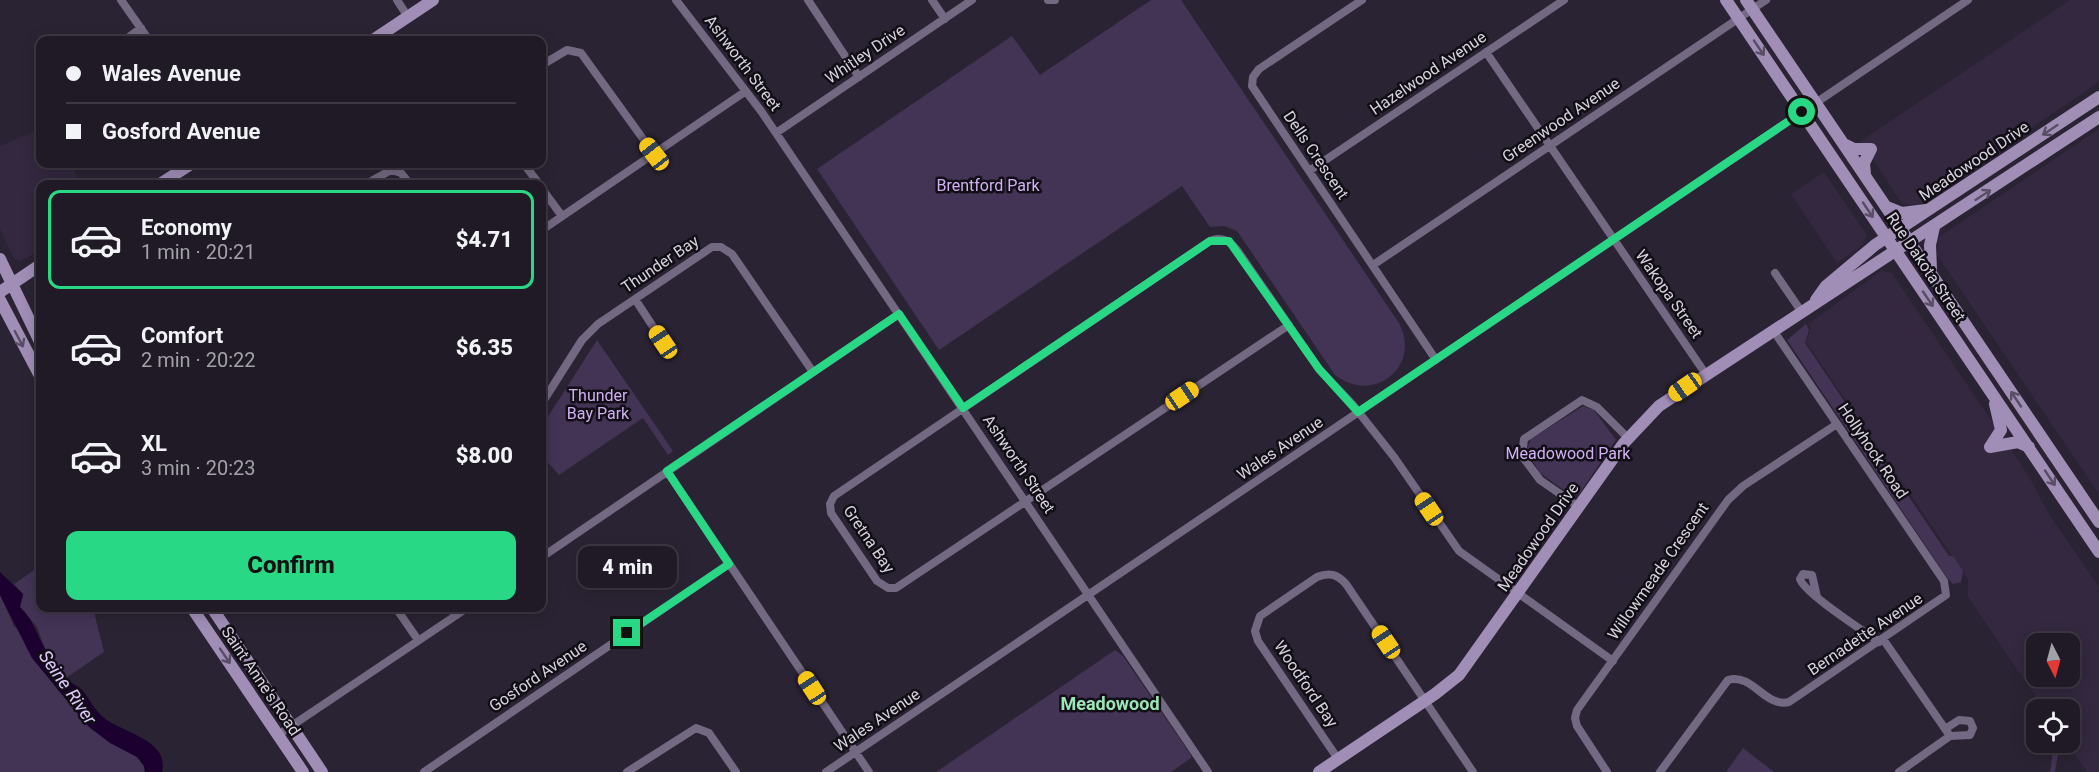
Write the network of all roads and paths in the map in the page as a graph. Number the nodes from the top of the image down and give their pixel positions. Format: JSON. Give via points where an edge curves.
{"nodes":[{"id":1,"x":121,"y":0,"type":"edge"},
{"id":2,"x":397,"y":0,"type":"edge"},
{"id":3,"x":432,"y":0,"type":"edge"},
{"id":4,"x":676,"y":0,"type":"edge"},
{"id":5,"x":808,"y":0,"type":"edge"},
{"id":6,"x":932,"y":0,"type":"edge"},
{"id":7,"x":972,"y":0,"type":"edge"},
{"id":8,"x":1048,"y":0,"type":"edge"},
{"id":9,"x":1055,"y":0,"type":"edge"},
{"id":10,"x":1362,"y":0,"type":"edge"},
{"id":11,"x":1564,"y":0,"type":"edge"},
{"id":12,"x":1726,"y":0,"type":"edge"},
{"id":13,"x":1766,"y":0,"type":"edge"},
{"id":14,"x":1968,"y":0,"type":"edge"},
{"id":15,"x":1750,"y":5,"type":"edge"},
{"id":16,"x":408,"y":17,"type":"junction"},
{"id":17,"x":945,"y":19,"type":"junction"},
{"id":18,"x":1739,"y":19,"type":"junction"},
{"id":19,"x":141,"y":28,"type":"junction"},
{"id":20,"x":130,"y":36,"type":"edge"},
{"id":21,"x":146,"y":36,"type":"edge"},
{"id":22,"x":379,"y":36,"type":"edge"},
{"id":23,"x":1486,"y":52,"type":"junction"},
{"id":24,"x":546,"y":63,"type":"edge"},
{"id":25,"x":859,"y":77,"type":"junction"},
{"id":26,"x":746,"y":92,"type":"junction"},
{"id":27,"x":2099,"y":97,"type":"edge"},
{"id":28,"x":1809,"y":108,"type":"junction"},
{"id":29,"x":2099,"y":117,"type":"edge"},
{"id":30,"x":776,"y":133,"type":"junction"},
{"id":31,"x":1844,"y":144,"type":"junction"},
{"id":32,"x":1550,"y":146,"type":"junction"},
{"id":33,"x":654,"y":154,"type":"junction"},
{"id":34,"x":185,"y":168,"type":"edge"},
{"id":35,"x":1309,"y":171,"type":"junction"},
{"id":36,"x":1866,"y":176,"type":"junction"},
{"id":37,"x":166,"y":180,"type":"edge"},
{"id":38,"x":373,"y":180,"type":"edge"},
{"id":39,"x":407,"y":180,"type":"edge"},
{"id":40,"x":546,"y":194,"type":"edge"},
{"id":41,"x":1887,"y":207,"type":"junction"},
{"id":42,"x":1933,"y":209,"type":"junction"},
{"id":43,"x":562,"y":216,"type":"junction"},
{"id":44,"x":1934,"y":226,"type":"junction"},
{"id":45,"x":546,"y":227,"type":"edge"},
{"id":46,"x":1902,"y":229,"type":"junction"},
{"id":47,"x":1887,"y":238,"type":"junction"},
{"id":48,"x":1614,"y":240,"type":"junction"},
{"id":49,"x":1910,"y":242,"type":"junction"},
{"id":50,"x":1896,"y":251,"type":"junction"},
{"id":51,"x":0,"y":259,"type":"edge"},
{"id":52,"x":1373,"y":265,"type":"junction"},
{"id":53,"x":36,"y":268,"type":"edge"},
{"id":54,"x":1775,"y":273,"type":"dead end"},
{"id":55,"x":1931,"y":273,"type":"junction"},
{"id":56,"x":12,"y":284,"type":"junction"},
{"id":57,"x":0,"y":292,"type":"edge"},
{"id":58,"x":634,"y":299,"type":"junction"},
{"id":59,"x":0,"y":300,"type":"edge"},
{"id":60,"x":1815,"y":301,"type":"junction"},
{"id":61,"x":1801,"y":311,"type":"junction"},
{"id":62,"x":899,"y":314,"type":"junction"},
{"id":63,"x":1288,"y":325,"type":"junction"},
{"id":64,"x":1773,"y":330,"type":"junction"},
{"id":65,"x":36,"y":334,"type":"edge"},
{"id":66,"x":663,"y":342,"type":"dead end"},
{"id":67,"x":1436,"y":360,"type":"junction"},
{"id":68,"x":36,"y":368,"type":"edge"},
{"id":69,"x":813,"y":372,"type":"junction"},
{"id":70,"x":1706,"y":374,"type":"junction"},
{"id":71,"x":1988,"y":387,"type":"junction"},
{"id":72,"x":546,"y":397,"type":"edge"},
{"id":73,"x":963,"y":408,"type":"junction"},
{"id":74,"x":1358,"y":412,"type":"junction"},
{"id":75,"x":1837,"y":424,"type":"junction"},
{"id":76,"x":1628,"y":438,"type":"junction"},
{"id":77,"x":2029,"y":447,"type":"junction"},
{"id":78,"x":667,"y":471,"type":"junction"},
{"id":79,"x":1025,"y":501,"type":"junction"},
{"id":80,"x":1579,"y":507,"type":"junction"},
{"id":81,"x":2099,"y":522,"type":"edge"},
{"id":82,"x":2099,"y":552,"type":"edge"},
{"id":83,"x":546,"y":554,"type":"edge"},
{"id":84,"x":729,"y":564,"type":"junction"},
{"id":85,"x":1946,"y":589,"type":"joint"},
{"id":86,"x":1518,"y":594,"type":"junction"},
{"id":87,"x":1089,"y":595,"type":"junction"},
{"id":88,"x":1817,"y":597,"type":"dead end"},
{"id":89,"x":195,"y":612,"type":"edge"},
{"id":90,"x":215,"y":612,"type":"edge"},
{"id":91,"x":399,"y":612,"type":"edge"},
{"id":92,"x":460,"y":612,"type":"edge"},
{"id":93,"x":418,"y":640,"type":"junction"},
{"id":94,"x":1881,"y":640,"type":"junction"},
{"id":95,"x":1612,"y":661,"type":"junction"},
{"id":96,"x":1425,"y":701,"type":"junction"},
{"id":97,"x":292,"y":726,"type":"junction"},
{"id":98,"x":278,"y":735,"type":"junction"},
{"id":99,"x":855,"y":752,"type":"junction"},
{"id":100,"x":1338,"y":759,"type":"junction"},
{"id":101,"x":303,"y":772,"type":"edge"},
{"id":102,"x":322,"y":772,"type":"edge"},
{"id":103,"x":424,"y":772,"type":"edge"},
{"id":104,"x":627,"y":772,"type":"edge"},
{"id":105,"x":736,"y":772,"type":"edge"},
{"id":106,"x":826,"y":772,"type":"edge"},
{"id":107,"x":869,"y":772,"type":"edge"},
{"id":108,"x":1208,"y":772,"type":"edge"},
{"id":109,"x":1319,"y":772,"type":"edge"},
{"id":110,"x":1473,"y":772,"type":"edge"},
{"id":111,"x":1607,"y":772,"type":"edge"},
{"id":112,"x":1660,"y":772,"type":"edge"},
{"id":113,"x":1899,"y":772,"type":"edge"}],
"edges":[{"from":1,"to":19,"type":"street"},
{"from":2,"to":16,"type":"street"},
{"from":3,"to":16,"type":"main road"},
{"from":4,"to":26,"type":"street","name":"Ashworth Street"},
{"from":5,"to":25,"type":"street"},
{"from":6,"to":17,"type":"street"},
{"from":7,"to":17,"type":"street","name":"Whitley Drive"},
{"from":8,"to":9,"type":"street"},
{"from":10,"to":35,"type":"street","name":"Dells Crescent","via":[[1259,69],[1253,77],[1255,93]]},
{"from":11,"to":23,"type":"street","name":"Hazelwood Avenue"},
{"from":12,"to":18,"type":"main road","name":"Rue Dakota Street"},
{"from":13,"to":15,"type":"street","name":"Greenwood Avenue"},
{"from":14,"to":28,"type":"street","name":"Wales Avenue"},
{"from":15,"to":18,"type":"street","name":"Greenwood Avenue"},
{"from":15,"to":28,"type":"main road","name":"Rue Dakota Street"},
{"from":16,"to":22,"type":"main road"},
{"from":17,"to":25,"type":"street","name":"Whitley Drive"},
{"from":18,"to":28,"type":"main road","name":"Rue Dakota Street","one_way":true},
{"from":18,"to":32,"type":"street","name":"Greenwood Avenue"},
{"from":19,"to":20,"type":"street"},
{"from":19,"to":21,"type":"street"},
{"from":23,"to":32,"type":"street","name":"Wakopa Street"},
{"from":23,"to":35,"type":"street","name":"Hazelwood Avenue"},
{"from":24,"to":33,"type":"street","via":[[567,50],[580,53]]},
{"from":25,"to":30,"type":"street","name":"Whitley Drive"},
{"from":26,"to":30,"type":"street","name":"Ashworth Street"},
{"from":26,"to":33,"type":"street"},
{"from":27,"to":42,"type":"main road","name":"Meadowood Drive","one_way":true},
{"from":28,"to":31,"type":"main road","name":"Rue Dakota Street"},
{"from":28,"to":47,"type":"main road","name":"Rue Dakota Street","one_way":true},
{"from":28,"to":48,"type":"street","name":"Wales Avenue"},
{"from":44,"to":29,"type":"main road","name":"Meadowood Drive","one_way":true},
{"from":30,"to":62,"type":"street","name":"Ashworth Street"},
{"from":31,"to":36,"type":"main road","name":"Rue Dakota Street"},
{"from":31,"to":36,"type":"main road","via":[[1854,149],[1871,149],[1864,162]]},
{"from":32,"to":48,"type":"street","name":"Wakopa Street"},
{"from":32,"to":52,"type":"street","name":"Greenwood Avenue"},
{"from":33,"to":43,"type":"street"},
{"from":34,"to":37,"type":"main road"},
{"from":35,"to":52,"type":"street","name":"Dells Crescent"},
{"from":36,"to":41,"type":"main road","name":"Rue Dakota Street"},
{"from":38,"to":39,"type":"street","via":[[391,170]]},
{"from":40,"to":43,"type":"street"},
{"from":41,"to":42,"type":"main road","via":[[1902,213]]},
{"from":41,"to":46,"type":"main road","name":"Rue Dakota Street"},
{"from":42,"to":46,"type":"main road","name":"Meadowood Drive"},
{"from":43,"to":45,"type":"street"},
{"from":44,"to":49,"type":"main road","name":"Meadowood Drive"},
{"from":44,"to":55,"type":"main road","via":[[1929,252]]},
{"from":46,"to":47,"type":"main road","name":"Meadowood Drive"},
{"from":46,"to":49,"type":"main road","name":"Rue Dakota Street"},
{"from":47,"to":50,"type":"main road","name":"Rue Dakota Street"},
{"from":47,"to":60,"type":"main road","name":"Meadowood Drive","via":[[1826,286]]},
{"from":48,"to":67,"type":"street","name":"Wales Avenue"},
{"from":48,"to":70,"type":"street","name":"Wakopa Street"},
{"from":49,"to":50,"type":"main road","name":"Meadowood Drive"},
{"from":49,"to":55,"type":"main road","name":"Rue Dakota Street"},
{"from":50,"to":60,"type":"main road","name":"Meadowood Drive"},
{"from":50,"to":71,"type":"main road","name":"Rue Dakota Street","one_way":true},
{"from":51,"to":56,"type":"main road"},
{"from":52,"to":67,"type":"street","name":"Dells Crescent"},
{"from":53,"to":56,"type":"main road"},
{"from":54,"to":61,"type":"street"},
{"from":81,"to":55,"type":"main road","name":"Rue Dakota Street","one_way":true},
{"from":56,"to":57,"type":"main road"},
{"from":56,"to":65,"type":"main road"},
{"from":58,"to":66,"type":"street"},
{"from":58,"to":69,"type":"street","name":"Thunder Bay","via":[[708,249],[724,248],[736,259]]},
{"from":58,"to":72,"type":"street","name":"Thunder Bay","via":[[587,334]]},
{"from":59,"to":68,"type":"main road","one_way":true},
{"from":60,"to":61,"type":"main road","name":"Meadowood Drive"},
{"from":61,"to":64,"type":"main road","name":"Meadowood Drive"},
{"from":62,"to":69,"type":"street"},
{"from":62,"to":73,"type":"street","name":"Ashworth Street"},
{"from":63,"to":73,"type":"street","via":[[1237,250],[1229,241],[1215,239]]},
{"from":63,"to":74,"type":"street","via":[[1327,379]]},
{"from":63,"to":79,"type":"street"},
{"from":64,"to":70,"type":"main road","name":"Meadowood Drive"},
{"from":64,"to":75,"type":"street","name":"Hollyhock Road"},
{"from":67,"to":74,"type":"street","name":"Wales Avenue"},
{"from":69,"to":78,"type":"street"},
{"from":70,"to":76,"type":"main road","name":"Meadowood Drive","via":[[1659,406]]},
{"from":71,"to":77,"type":"main road","name":"Rue Dakota Street"},
{"from":71,"to":77,"type":"main road","via":[[2001,430],[1990,447],[2018,442]]},
{"from":73,"to":79,"type":"street","name":"Ashworth Street"},
{"from":73,"to":79,"type":"street","name":"Gretna Bay","via":[[834,496],[831,513],[854,548],[877,581],[896,588]]},
{"from":74,"to":86,"type":"street","via":[[1459,551]]},
{"from":74,"to":87,"type":"street","name":"Wales Avenue"},
{"from":75,"to":85,"type":"street","name":"Hollyhock Road"},
{"from":75,"to":95,"type":"street","name":"Willowmeade Crescent","via":[[1728,500]]},
{"from":76,"to":80,"type":"main road","name":"Meadowood Drive"},
{"from":76,"to":80,"type":"street","via":[[1597,407],[1582,400],[1524,439],[1522,456],[1535,475]]},
{"from":77,"to":82,"type":"main road","name":"Rue Dakota Street","one_way":true},
{"from":78,"to":83,"type":"street"},
{"from":78,"to":84,"type":"street"},
{"from":79,"to":87,"type":"street","name":"Ashworth Street"},
{"from":80,"to":86,"type":"main road","name":"Meadowood Drive"},
{"from":84,"to":99,"type":"street"},
{"from":84,"to":103,"type":"street","name":"Gosford Avenue"},
{"from":85,"to":94,"type":"street","name":"Bernadette Avenue","via":[[1943,598]]},
{"from":86,"to":95,"type":"street"},
{"from":86,"to":96,"type":"main road","name":"Meadowood Drive","via":[[1467,665]]},
{"from":87,"to":99,"type":"street","name":"Wales Avenue"},
{"from":87,"to":108,"type":"street","name":"Ashworth Street"},
{"from":88,"to":94,"type":"street"},
{"from":89,"to":98,"type":"main road","name":"Saint Anne's Road","one_way":true},
{"from":90,"to":97,"type":"main road","name":"Saint Anne's Road"},
{"from":91,"to":93,"type":"street"},
{"from":92,"to":93,"type":"street"},
{"from":93,"to":97,"type":"street"},
{"from":94,"to":112,"type":"street","name":"Bernadette Avenue","via":[[1794,699],[1778,702],[1742,680],[1728,680]]},
{"from":94,"to":113,"type":"street","via":[[1948,733]]},
{"from":95,"to":111,"type":"street","name":"Willowmeade Crescent","via":[[1575,718],[1576,726]]},
{"from":96,"to":100,"type":"main road","name":"Meadowood Drive"},
{"from":96,"to":100,"type":"street","name":"Woodford Bay","via":[[1342,579],[1327,574],[1317,577],[1260,616],[1255,631]]},
{"from":96,"to":110,"type":"street"},
{"from":97,"to":98,"type":"street"},
{"from":97,"to":102,"type":"main road","name":"Saint Anne's Road"},
{"from":98,"to":101,"type":"main road","name":"Saint Anne's Road"},
{"from":99,"to":106,"type":"street","name":"Wales Avenue"},
{"from":99,"to":107,"type":"street"},
{"from":100,"to":109,"type":"main road","name":"Meadowood Drive"},
{"from":104,"to":105,"type":"street","via":[[696,728],[712,736]]}]}
